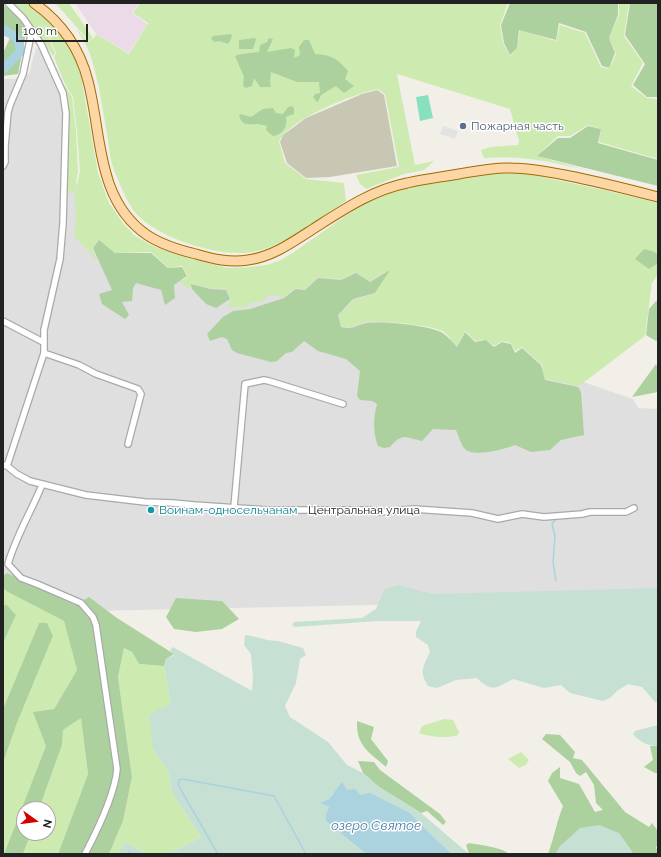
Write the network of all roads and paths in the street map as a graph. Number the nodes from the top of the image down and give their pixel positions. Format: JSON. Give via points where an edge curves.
{"nodes":[{"id":1,"x":8,"y":3,"type":"edge"},
{"id":2,"x":34,"y":3,"type":"edge"},
{"id":3,"x":32,"y":30,"type":"junction"},
{"id":4,"x":3,"y":166,"type":"edge"},
{"id":5,"x":658,"y":197,"type":"edge"},
{"id":6,"x":3,"y":321,"type":"edge"},
{"id":7,"x":43,"y":342,"type":"junction"},
{"id":8,"x":44,"y":353,"type":"junction"},
{"id":9,"x":343,"y":404,"type":"dead end"},
{"id":10,"x":128,"y":444,"type":"dead end"},
{"id":11,"x":5,"y":466,"type":"edge"},
{"id":12,"x":42,"y":485,"type":"junction"},
{"id":13,"x":234,"y":507,"type":"junction"},
{"id":14,"x":634,"y":508,"type":"dead end"},
{"id":15,"x":85,"y":854,"type":"edge"}],
"edges":[{"from":1,"to":3,"type":"street"},
{"from":2,"to":5,"type":"main road","via":[[67,34],[82,64],[88,80],[106,175],[121,209],[136,227],[148,235],[185,251],[220,260],[255,259],[280,250],[375,193],[406,183],[510,167],[611,185]]},
{"from":3,"to":4,"type":"street","via":[[23,74],[8,112]]},
{"from":3,"to":7,"type":"street","via":[[58,80],[66,113],[61,244]]},
{"from":6,"to":7,"type":"street"},
{"from":7,"to":8,"type":"street"},
{"from":8,"to":10,"type":"street","via":[[79,364],[96,374],[138,389],[141,394]]},
{"from":8,"to":11,"type":"street"},
{"from":9,"to":13,"type":"street","via":[[269,381],[245,384]]},
{"from":11,"to":12,"type":"street","name":"Центральная улица"},
{"from":12,"to":13,"type":"street","name":"Центральная улица","via":[[86,495],[145,502]]},
{"from":12,"to":15,"type":"street","via":[[19,533],[8,564],[21,578],[81,603],[96,624],[117,769],[116,780]]},
{"from":13,"to":14,"type":"street","name":"Центральная улица","via":[[380,512],[414,509],[472,513],[498,519],[522,514],[544,516],[626,512]]}]}
